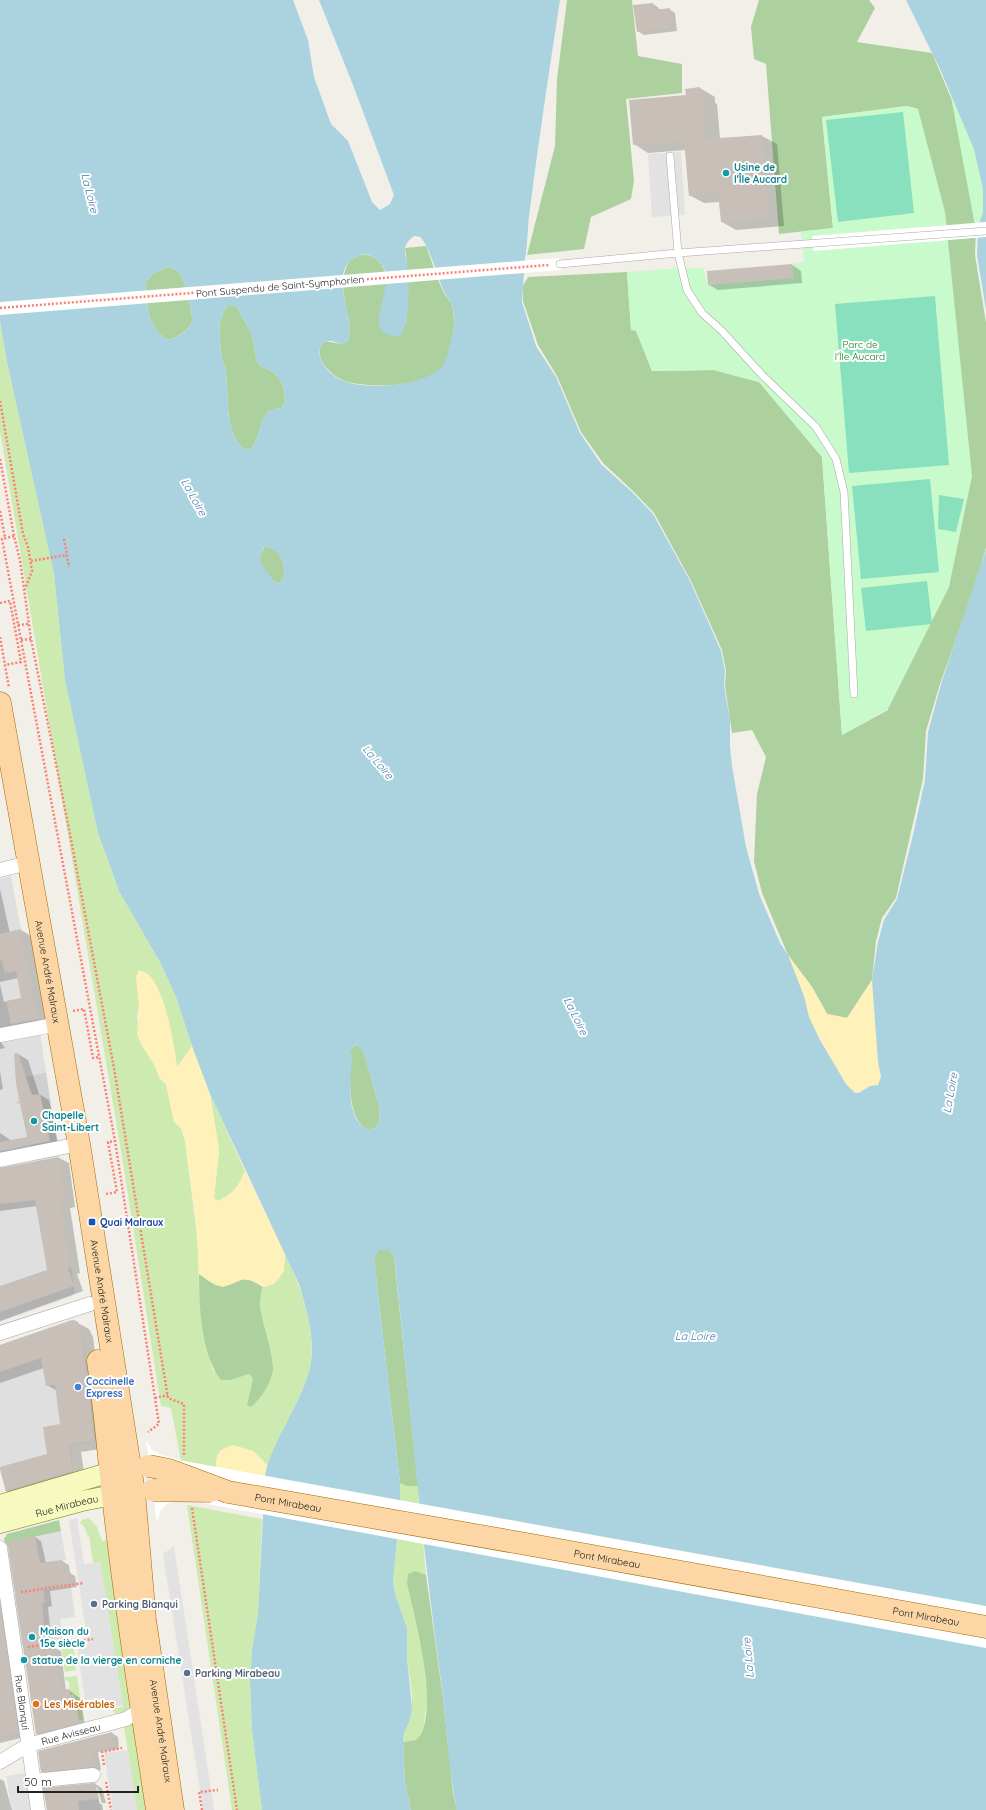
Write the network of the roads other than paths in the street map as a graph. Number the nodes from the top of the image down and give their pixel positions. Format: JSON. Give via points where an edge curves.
{"nodes":[{"id":1,"x":670,"y":156,"type":"dead end"},
{"id":2,"x":986,"y":231,"type":"edge"},
{"id":3,"x":678,"y":253,"type":"junction"},
{"id":4,"x":560,"y":264,"type":"road end"},
{"id":5,"x":854,"y":694,"type":"dead end"},
{"id":6,"x":0,"y":703,"type":"edge"},
{"id":7,"x":0,"y":775,"type":"edge"},
{"id":8,"x":15,"y":866,"type":"edge"},
{"id":9,"x":59,"y":1020,"type":"junction"},
{"id":10,"x":0,"y":1035,"type":"edge"},
{"id":11,"x":73,"y":1145,"type":"junction"},
{"id":12,"x":0,"y":1160,"type":"edge"},
{"id":13,"x":90,"y":1304,"type":"junction"},
{"id":14,"x":0,"y":1333,"type":"edge"},
{"id":15,"x":130,"y":1469,"type":"junction"},
{"id":16,"x":228,"y":1492,"type":"junction"},
{"id":17,"x":133,"y":1493,"type":"junction"},
{"id":18,"x":0,"y":1505,"type":"edge"},
{"id":19,"x":0,"y":1523,"type":"edge"},
{"id":20,"x":0,"y":1548,"type":"edge"},
{"id":21,"x":986,"y":1628,"type":"edge"},
{"id":22,"x":142,"y":1707,"type":"junction"},
{"id":23,"x":28,"y":1745,"type":"junction"},
{"id":24,"x":0,"y":1762,"type":"edge"},
{"id":25,"x":93,"y":1775,"type":"dead end"},
{"id":26,"x":33,"y":1780,"type":"junction"},
{"id":27,"x":38,"y":1810,"type":"edge"},
{"id":28,"x":157,"y":1810,"type":"edge"},
{"id":29,"x":173,"y":1810,"type":"edge"}],
"edges":[{"from":1,"to":3,"type":"lane"},
{"from":2,"to":3,"type":"lane"},
{"from":3,"to":4,"type":"lane"},
{"from":3,"to":5,"type":"lane","via":[[687,290],[702,313],[816,427],[836,459],[844,492]]},
{"from":6,"to":8,"type":"main road","name":"Avenue André Malraux"},
{"from":7,"to":8,"type":"main road","name":"Avenue André Malraux"},
{"from":8,"to":9,"type":"main road","name":"Avenue André Malraux"},
{"from":9,"to":10,"type":"street"},
{"from":9,"to":11,"type":"main road","name":"Avenue André Malraux"},
{"from":11,"to":12,"type":"street"},
{"from":11,"to":13,"type":"main road","name":"Avenue André Malraux"},
{"from":11,"to":15,"type":"main road","name":"Avenue André Malraux"},
{"from":13,"to":14,"type":"street"},
{"from":13,"to":15,"type":"main road","name":"Avenue André Malraux","via":[[106,1424]]},
{"from":15,"to":16,"type":"main road","name":"Pont Mirabeau","bridge":true,"via":[[168,1470]]},
{"from":15,"to":17,"type":"main road","name":"Avenue André Malraux"},
{"from":15,"to":18,"type":"main road","name":"Rue Mirabeau"},
{"from":16,"to":17,"type":"main road","name":"Pont Mirabeau","bridge":true},
{"from":16,"to":21,"type":"main road","name":"Pont Mirabeau","via":[[542,1546]]},
{"from":17,"to":19,"type":"main road","name":"Rue Mirabeau","via":[[82,1501]]},
{"from":17,"to":22,"type":"main road","name":"Avenue André Malraux","via":[[129,1622]]},
{"from":17,"to":29,"type":"main road","name":"Avenue André Malraux","via":[[145,1620]]},
{"from":20,"to":23,"type":"street","name":"Rue Blanqui"},
{"from":22,"to":23,"type":"street","name":"Rue Avisseau","via":[[126,1719]]},
{"from":22,"to":28,"type":"main road","name":"Avenue André Malraux"},
{"from":23,"to":24,"type":"street","name":"Rue Avisseau"},
{"from":23,"to":26,"type":"street","name":"Rue Blanqui"},
{"from":25,"to":26,"type":"street"},
{"from":26,"to":27,"type":"street","name":"Rue Blanqui"}]}
